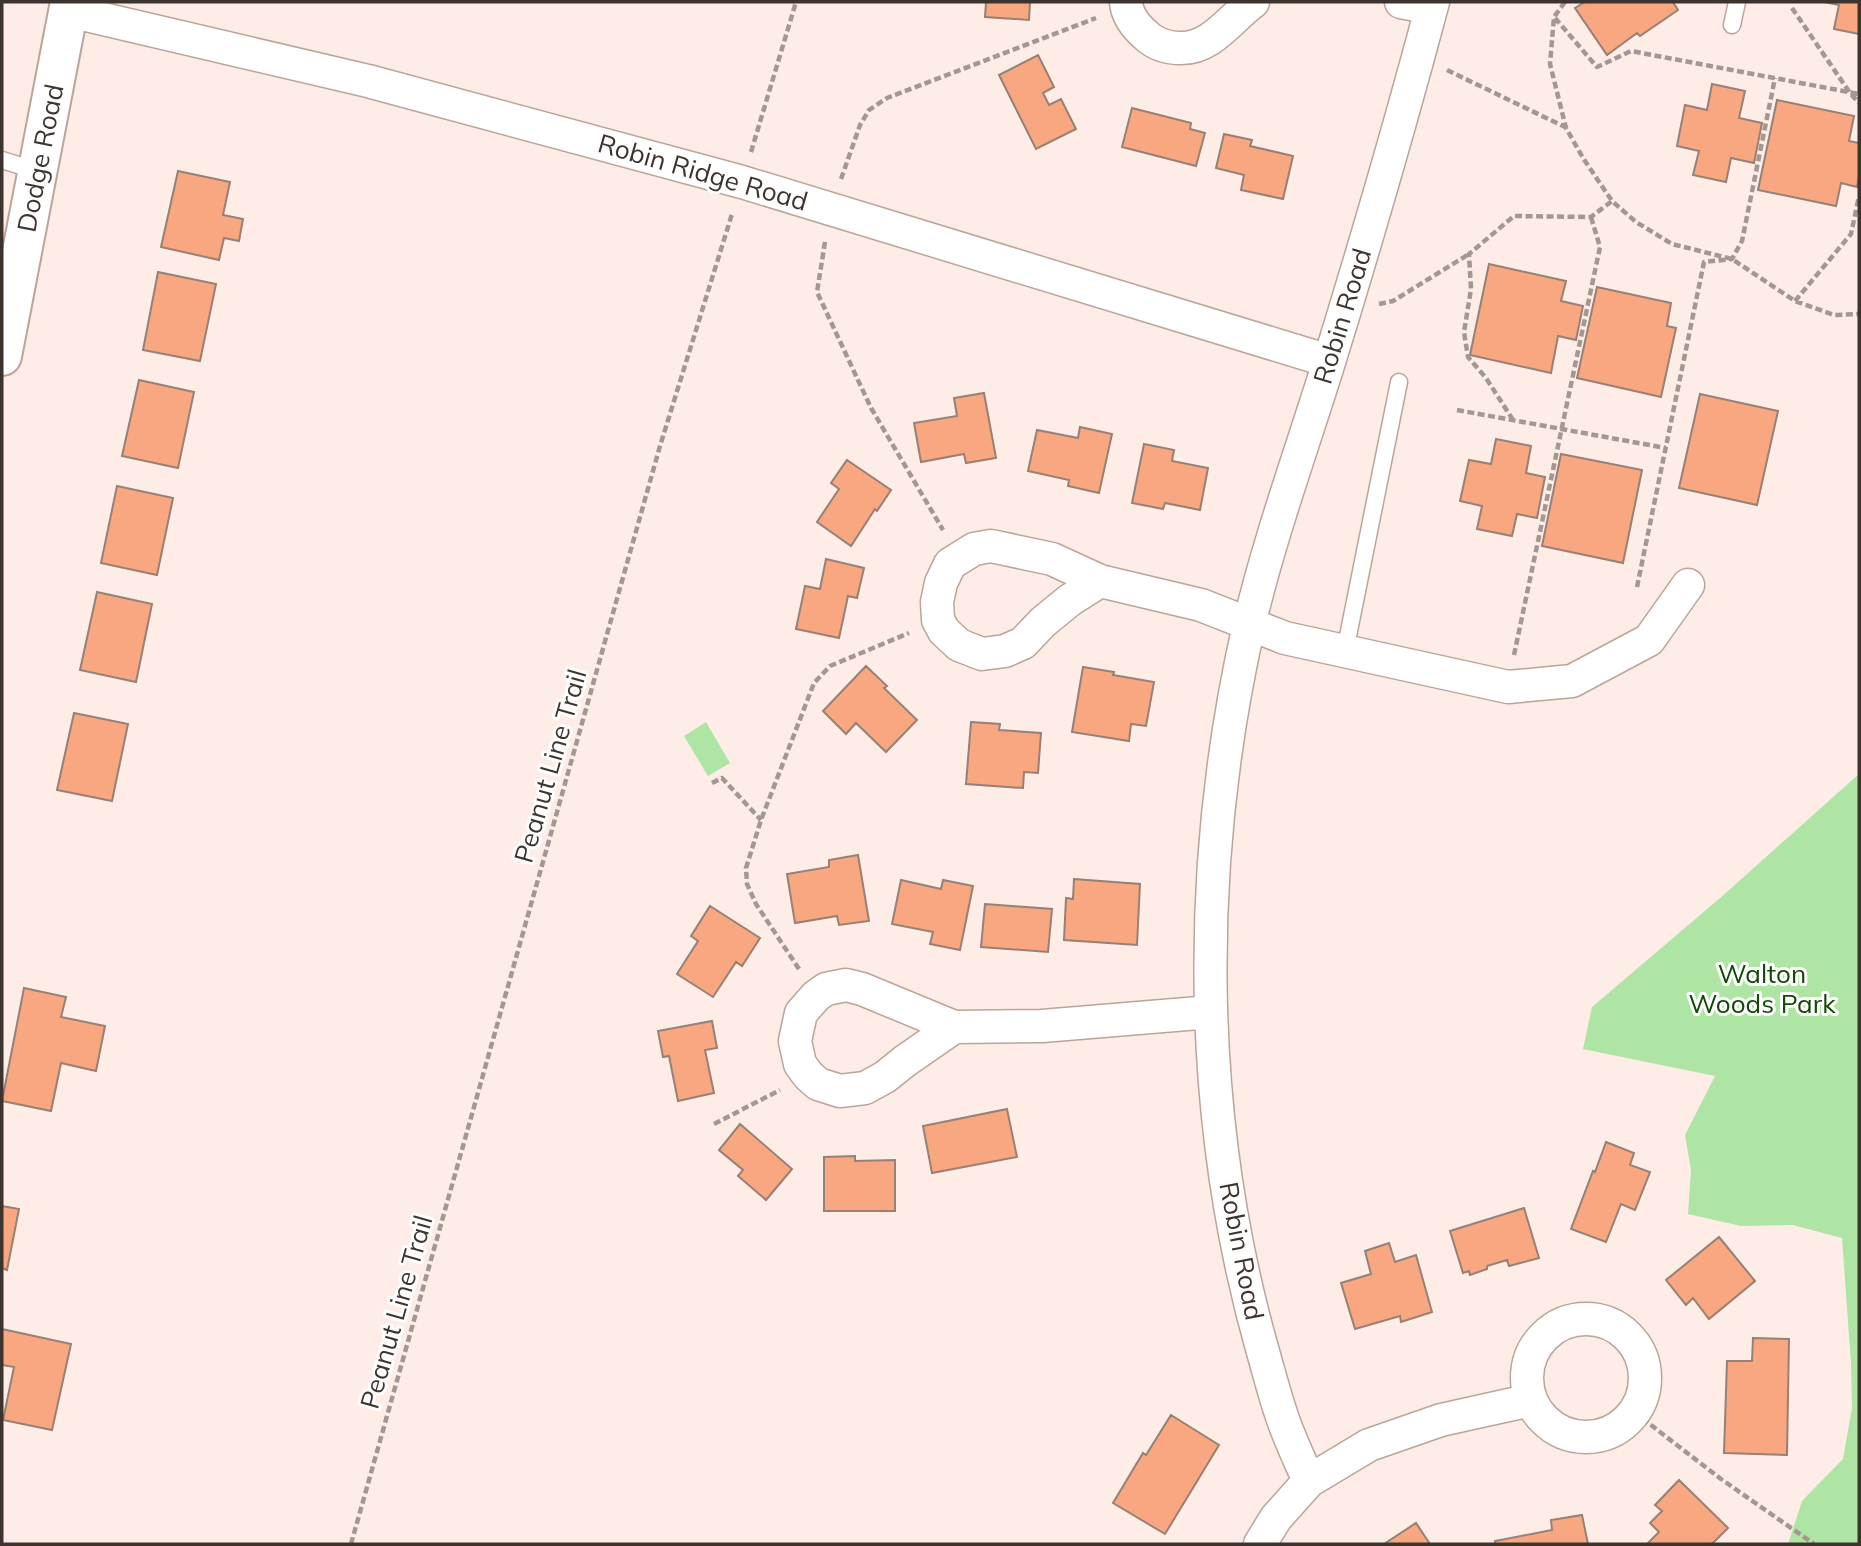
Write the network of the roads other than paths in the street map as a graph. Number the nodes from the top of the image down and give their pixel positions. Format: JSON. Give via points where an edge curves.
{"nodes":[{"id":1,"x":1126,"y":2,"type":"edge"},
{"id":2,"x":1253,"y":2,"type":"edge"},
{"id":3,"x":1401,"y":2,"type":"edge"},
{"id":4,"x":1737,"y":2,"type":"edge"},
{"id":5,"x":1432,"y":5,"type":"edge"},
{"id":6,"x":69,"y":6,"type":"edge"},
{"id":7,"x":1732,"y":24,"type":"dead end"},
{"id":8,"x":20,"y":166,"type":"edge"},
{"id":9,"x":2,"y":356,"type":"edge"},
{"id":10,"x":1329,"y":360,"type":"junction"},
{"id":11,"x":1399,"y":382,"type":"dead end"},
{"id":12,"x":1100,"y":581,"type":"junction"},
{"id":13,"x":1688,"y":585,"type":"dead end"},
{"id":14,"x":1250,"y":624,"type":"junction"},
{"id":15,"x":1345,"y":651,"type":"junction"},
{"id":16,"x":1211,"y":1012,"type":"junction"},
{"id":17,"x":954,"y":1027,"type":"junction"},
{"id":18,"x":1531,"y":1400,"type":"junction"},
{"id":19,"x":1309,"y":1481,"type":"junction"},
{"id":20,"x":1260,"y":1544,"type":"edge"}],
"edges":[{"from":1,"to":2,"type":"street","via":[[1140,32],[1171,48],[1204,43]]},
{"from":3,"to":5,"type":"street","name":"Robin Road"},
{"from":4,"to":7,"type":"lane"},
{"from":5,"to":10,"type":"street","name":"Robin Road"},
{"from":6,"to":8,"type":"street","name":"Dodge Road"},
{"from":6,"to":10,"type":"street","name":"Robin Ridge Road","via":[[742,182]]},
{"from":8,"to":9,"type":"street","name":"Dodge Road"},
{"from":10,"to":14,"type":"street","name":"Robin Road"},
{"from":11,"to":15,"type":"lane"},
{"from":12,"to":12,"type":"street","via":[[1052,559],[992,546],[974,549],[950,564],[940,583],[939,620],[959,645],[982,654],[1004,651],[1023,643],[1070,600]]},
{"from":12,"to":14,"type":"street","via":[[1201,606]]},
{"from":13,"to":15,"type":"street","via":[[1649,640],[1572,681],[1508,687]]},
{"from":14,"to":15,"type":"street","via":[[1285,638]]},
{"from":14,"to":16,"type":"street","name":"Robin Road","via":[[1223,765],[1212,897]]},
{"from":16,"to":17,"type":"street","via":[[1042,1026]]},
{"from":16,"to":19,"type":"street","name":"Robin Road","via":[[1223,1156],[1242,1266],[1284,1424]]},
{"from":17,"to":17,"type":"street","via":[[846,985],[816,996],[801,1013],[795,1041],[800,1064],[808,1075],[839,1091],[865,1088],[886,1077]]},
{"from":18,"to":18,"type":"street","via":[[1530,1360],[1540,1342],[1563,1324],[1593,1319],[1613,1325],[1629,1337],[1640,1354],[1645,1373],[1643,1394],[1620,1427],[1605,1434],[1570,1435],[1554,1427]]},
{"from":18,"to":19,"type":"street","via":[[1441,1420],[1369,1445]]},
{"from":19,"to":20,"type":"street"}]}
